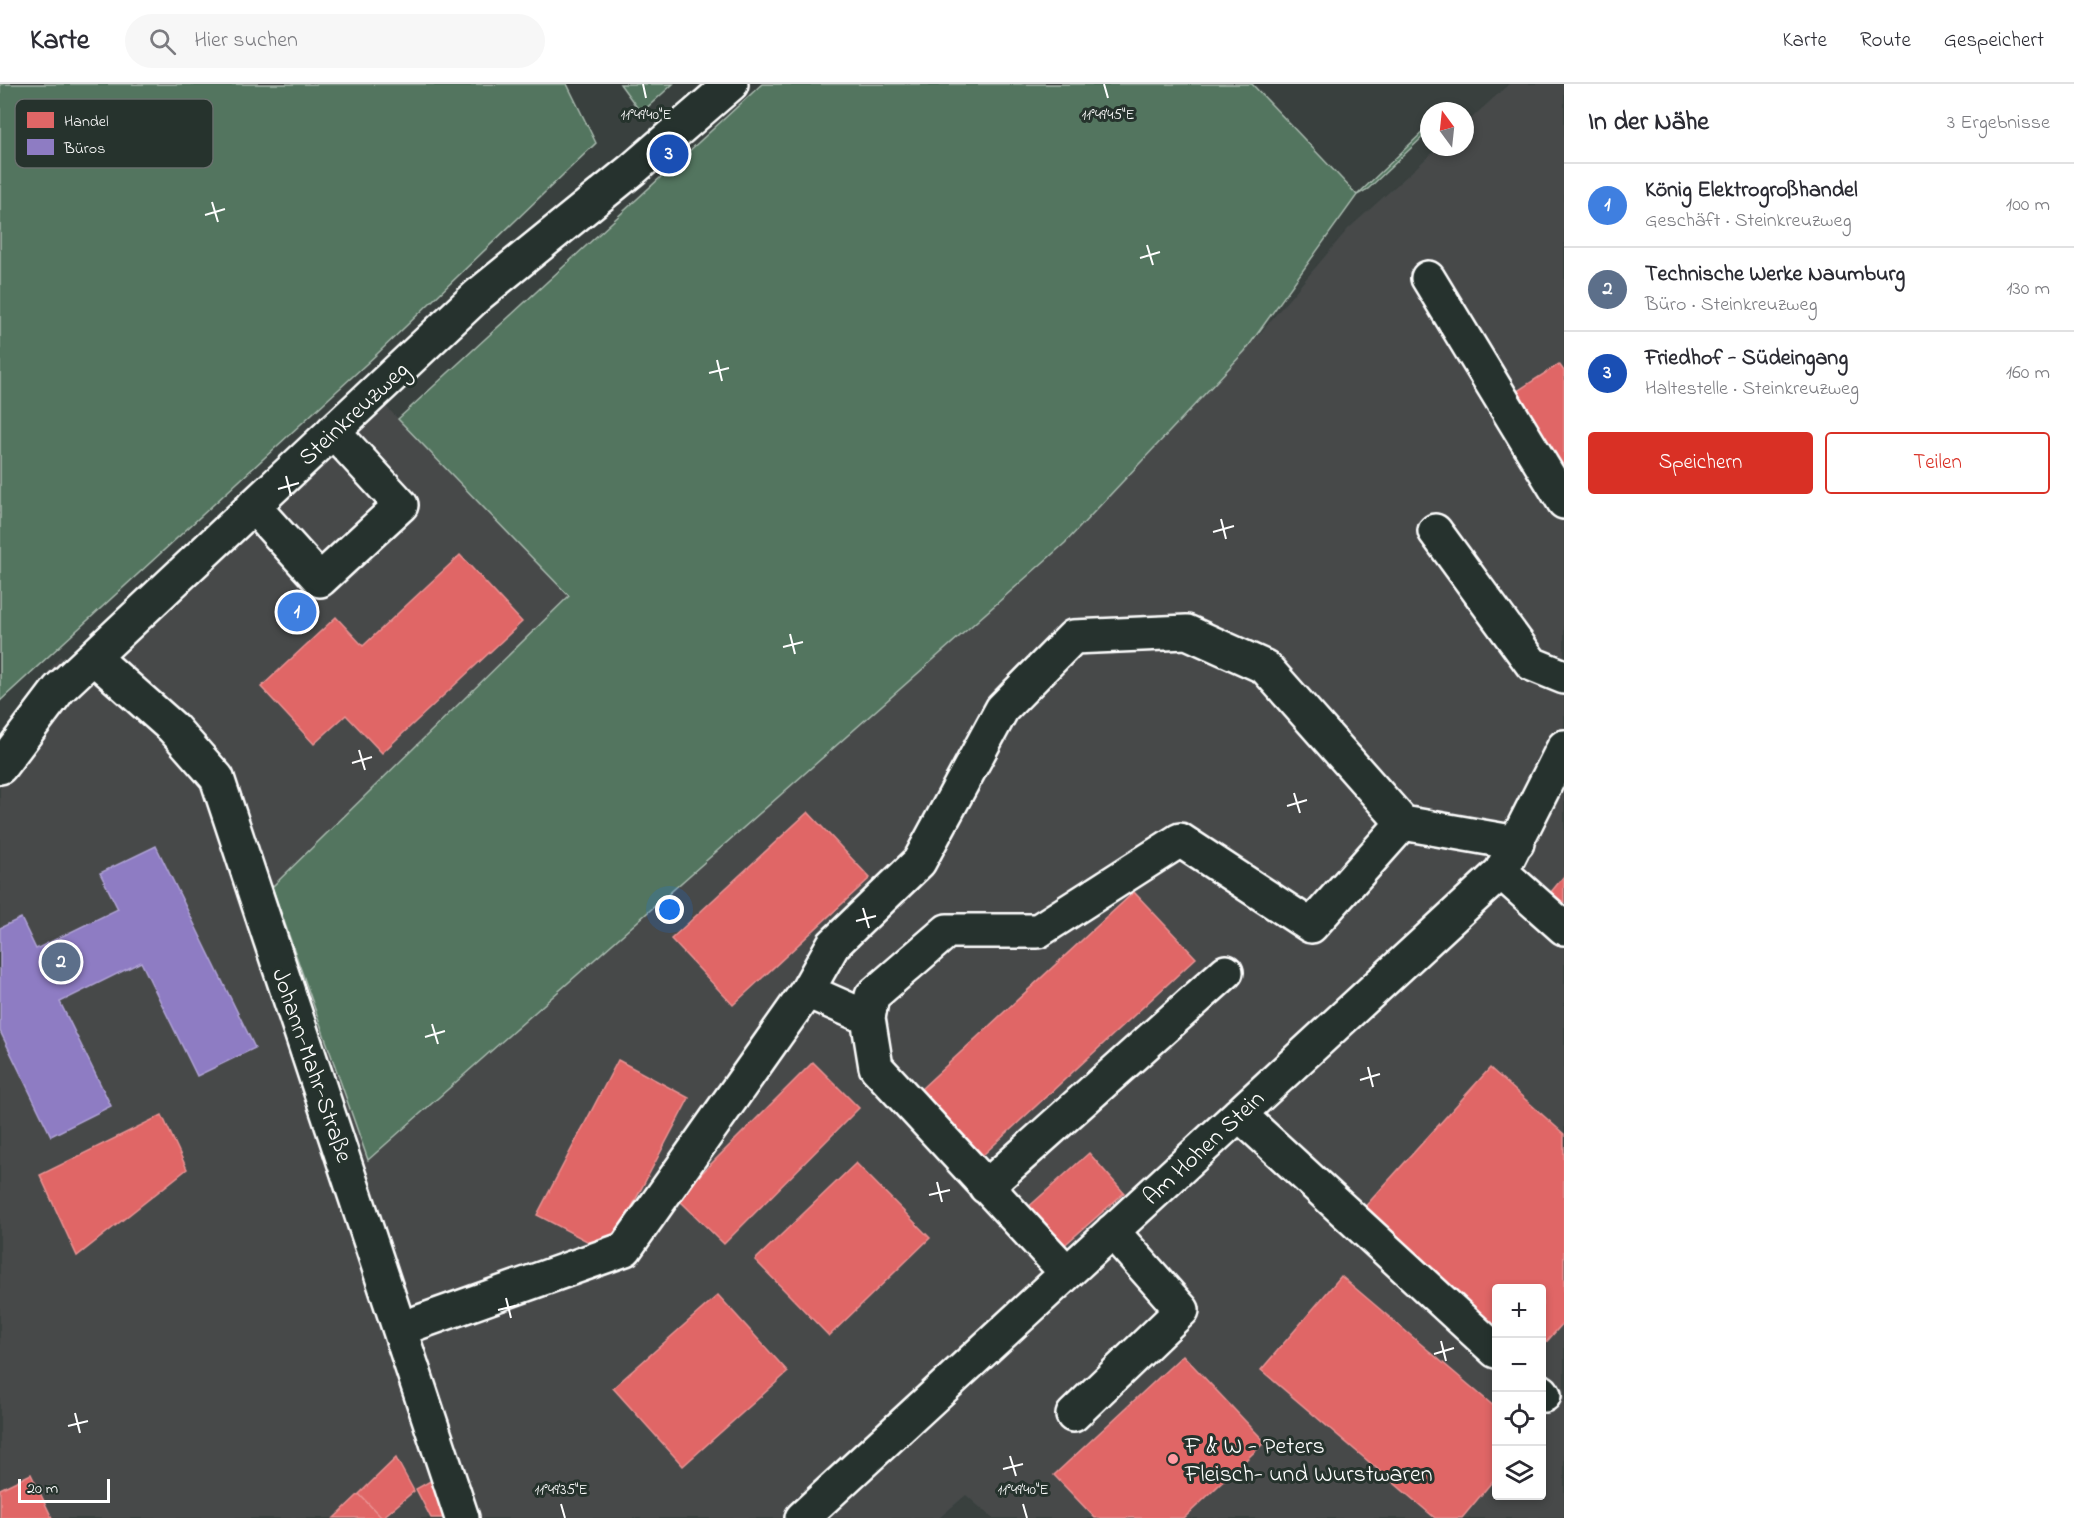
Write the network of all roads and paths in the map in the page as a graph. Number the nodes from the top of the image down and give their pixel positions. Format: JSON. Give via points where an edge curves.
{"nodes":[{"id":1,"x":731,"y":84,"type":"edge"},
{"id":2,"x":1428,"y":278,"type":"dead end"},
{"id":3,"x":333,"y":431,"type":"junction"},
{"id":4,"x":1564,"y":502,"type":"edge"},
{"id":5,"x":253,"y":506,"type":"junction"},
{"id":6,"x":1435,"y":531,"type":"dead end"},
{"id":7,"x":93,"y":657,"type":"junction"},
{"id":8,"x":1564,"y":677,"type":"edge"},
{"id":9,"x":1563,"y":752,"type":"edge"},
{"id":10,"x":0,"y":767,"type":"edge"},
{"id":11,"x":1403,"y":824,"type":"junction"},
{"id":12,"x":1516,"y":843,"type":"junction"},
{"id":13,"x":1502,"y":872,"type":"junction"},
{"id":14,"x":1564,"y":928,"type":"edge"},
{"id":15,"x":1226,"y":972,"type":"dead end"},
{"id":16,"x":807,"y":991,"type":"junction"},
{"id":17,"x":868,"y":1018,"type":"junction"},
{"id":18,"x":1239,"y":1114,"type":"junction"},
{"id":19,"x":986,"y":1187,"type":"junction"},
{"id":20,"x":1112,"y":1231,"type":"junction"},
{"id":21,"x":1067,"y":1273,"type":"junction"},
{"id":22,"x":400,"y":1329,"type":"junction"},
{"id":23,"x":1492,"y":1346,"type":"edge"},
{"id":24,"x":1073,"y":1415,"type":"dead end"},
{"id":25,"x":462,"y":1518,"type":"edge"},
{"id":26,"x":802,"y":1518,"type":"edge"}],
"edges":[{"from":1,"to":3,"type":"street","name":"Steinkreuzweg","via":[[478,295]]},
{"from":2,"to":4,"type":"street"},
{"from":3,"to":5,"type":"street","name":"Steinkreuzweg"},
{"from":3,"to":5,"type":"street","via":[[401,505],[320,580]]},
{"from":5,"to":7,"type":"street","name":"Steinkreuzweg"},
{"from":6,"to":8,"type":"street","via":[[1532,664]]},
{"from":7,"to":10,"type":"street","name":"Steinkreuzweg","via":[[59,689]]},
{"from":7,"to":22,"type":"street","name":"Johann-Mahr-Straße","via":[[173,728],[217,778]]},
{"from":9,"to":12,"type":"street","name":"Am Hohen Stein"},
{"from":11,"to":12,"type":"street"},
{"from":11,"to":16,"type":"street","via":[[1265,668],[1187,632],[1073,637],[1002,709],[918,862],[833,945]]},
{"from":11,"to":17,"type":"street","via":[[1311,926],[1180,840],[1038,931],[947,931],[872,996]]},
{"from":12,"to":13,"type":"street","name":"Am Hohen Stein"},
{"from":13,"to":14,"type":"street"},
{"from":13,"to":18,"type":"street","name":"Am Hohen Stein"},
{"from":15,"to":19,"type":"street"},
{"from":16,"to":17,"type":"street"},
{"from":16,"to":22,"type":"street","via":[[625,1249]]},
{"from":17,"to":19,"type":"street","via":[[876,1067]]},
{"from":18,"to":20,"type":"street","name":"Am Hohen Stein"},
{"from":18,"to":23,"type":"street"},
{"from":19,"to":21,"type":"street"},
{"from":20,"to":21,"type":"street","name":"Am Hohen Stein"},
{"from":20,"to":24,"type":"street","via":[[1182,1310]]},
{"from":21,"to":26,"type":"street","name":"Am Hohen Stein"},
{"from":22,"to":25,"type":"street","name":"Johann-Mahr-Straße"}]}
